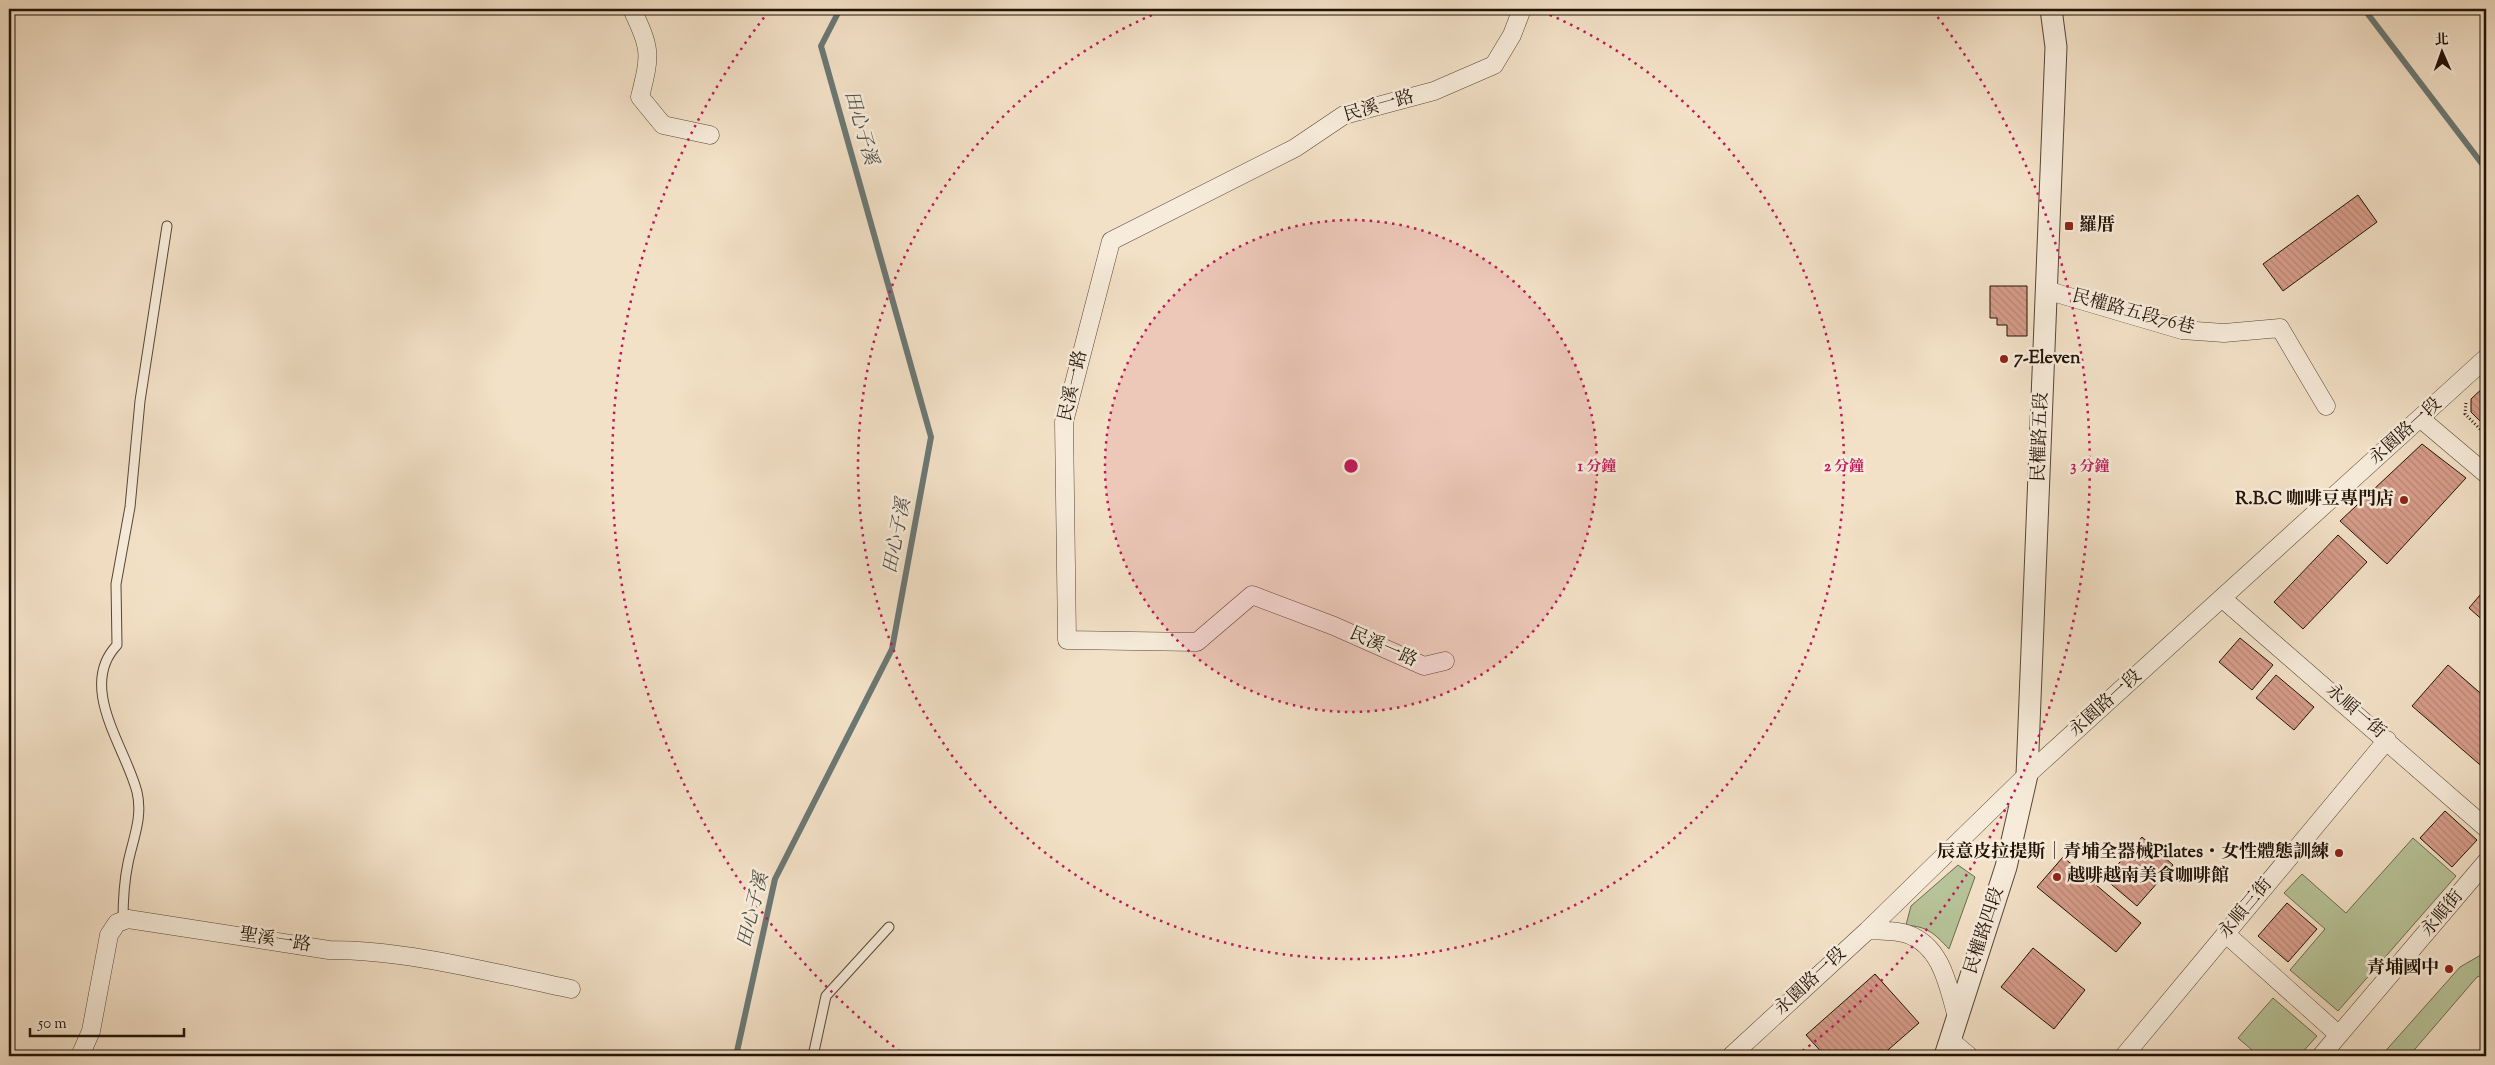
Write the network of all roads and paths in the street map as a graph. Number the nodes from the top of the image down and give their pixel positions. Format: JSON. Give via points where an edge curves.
{"nodes":[{"id":1,"x":632,"y":9,"type":"edge"},
{"id":2,"x":1522,"y":9,"type":"edge"},
{"id":3,"x":2051,"y":9,"type":"edge"},
{"id":4,"x":710,"y":136,"type":"dead end"},
{"id":5,"x":167,"y":226,"type":"dead end"},
{"id":6,"x":2046,"y":290,"type":"junction"},
{"id":7,"x":2486,"y":358,"type":"edge"},
{"id":8,"x":2466,"y":397,"type":"dead end"},
{"id":9,"x":2326,"y":406,"type":"dead end"},
{"id":10,"x":2421,"y":419,"type":"junction"},
{"id":11,"x":2486,"y":434,"type":"edge"},
{"id":12,"x":2486,"y":474,"type":"edge"},
{"id":13,"x":2223,"y":599,"type":"junction"},
{"id":14,"x":1445,"y":661,"type":"dead end"},
{"id":15,"x":2387,"y":740,"type":"junction"},
{"id":16,"x":2027,"y":775,"type":"junction"},
{"id":17,"x":2486,"y":828,"type":"edge"},
{"id":18,"x":2486,"y":862,"type":"edge"},
{"id":19,"x":123,"y":920,"type":"junction"},
{"id":20,"x":889,"y":927,"type":"dead end"},
{"id":21,"x":1868,"y":930,"type":"junction"},
{"id":22,"x":2226,"y":934,"type":"junction"},
{"id":23,"x":571,"y":989,"type":"dead end"},
{"id":24,"x":1957,"y":1017,"type":"junction"},
{"id":25,"x":2339,"y":1035,"type":"junction"},
{"id":26,"x":1947,"y":1048,"type":"edge"},
{"id":27,"x":80,"y":1056,"type":"edge"},
{"id":28,"x":813,"y":1056,"type":"edge"},
{"id":29,"x":1731,"y":1056,"type":"edge"},
{"id":30,"x":1969,"y":1056,"type":"edge"},
{"id":31,"x":2124,"y":1056,"type":"edge"},
{"id":32,"x":2321,"y":1056,"type":"edge"}],
"edges":[{"from":1,"to":4,"type":"street","via":[[646,40],[649,61],[640,97],[663,126]]},
{"from":2,"to":14,"type":"street","name":"民溪一路","via":[[1512,35],[1494,65],[1434,91],[1344,115],[1295,148],[1111,241],[1064,422],[1067,640],[1197,642],[1252,595],[1334,626],[1424,666]]},
{"from":3,"to":6,"type":"street","name":"民權路五段","via":[[2056,48]]},
{"from":5,"to":19,"type":"lane","via":[[140,401],[130,507],[116,584],[117,645],[107,655],[103,667],[102,692],[106,714],[137,792],[139,819],[124,890]]},
{"from":6,"to":9,"type":"street","name":"民權路五段76巷","via":[[2182,330],[2224,333],[2280,328]]},
{"from":6,"to":16,"type":"street","name":"民權路五段"},
{"from":7,"to":10,"type":"street","name":"永園路一段"},
{"from":8,"to":11,"type":"path","via":[[2465,414]]},
{"from":10,"to":12,"type":"street"},
{"from":10,"to":13,"type":"street","name":"永園路一段"},
{"from":13,"to":15,"type":"street","name":"永順一街"},
{"from":13,"to":16,"type":"street","name":"永園路一段"},
{"from":15,"to":17,"type":"street","name":"永順一街"},
{"from":15,"to":22,"type":"street","name":"永順三街"},
{"from":16,"to":21,"type":"street","name":"永園路一段"},
{"from":16,"to":24,"type":"street","name":"民權路四段","via":[[2006,867]]},
{"from":18,"to":25,"type":"street","name":"永順街"},
{"from":19,"to":23,"type":"street","name":"聖溪一路","via":[[329,950],[357,950]]},
{"from":19,"to":27,"type":"street","via":[[109,935],[92,1031]]},
{"from":20,"to":28,"type":"lane","via":[[826,996]]},
{"from":21,"to":24,"type":"street","via":[[1907,934],[1929,947],[1944,970]]},
{"from":21,"to":29,"type":"street","name":"永園路一段"},
{"from":22,"to":25,"type":"street"},
{"from":22,"to":31,"type":"street","name":"永順三街"},
{"from":24,"to":26,"type":"street","name":"民權路四段"},
{"from":25,"to":32,"type":"street","name":"永順街"},
{"from":26,"to":30,"type":"street"}]}
